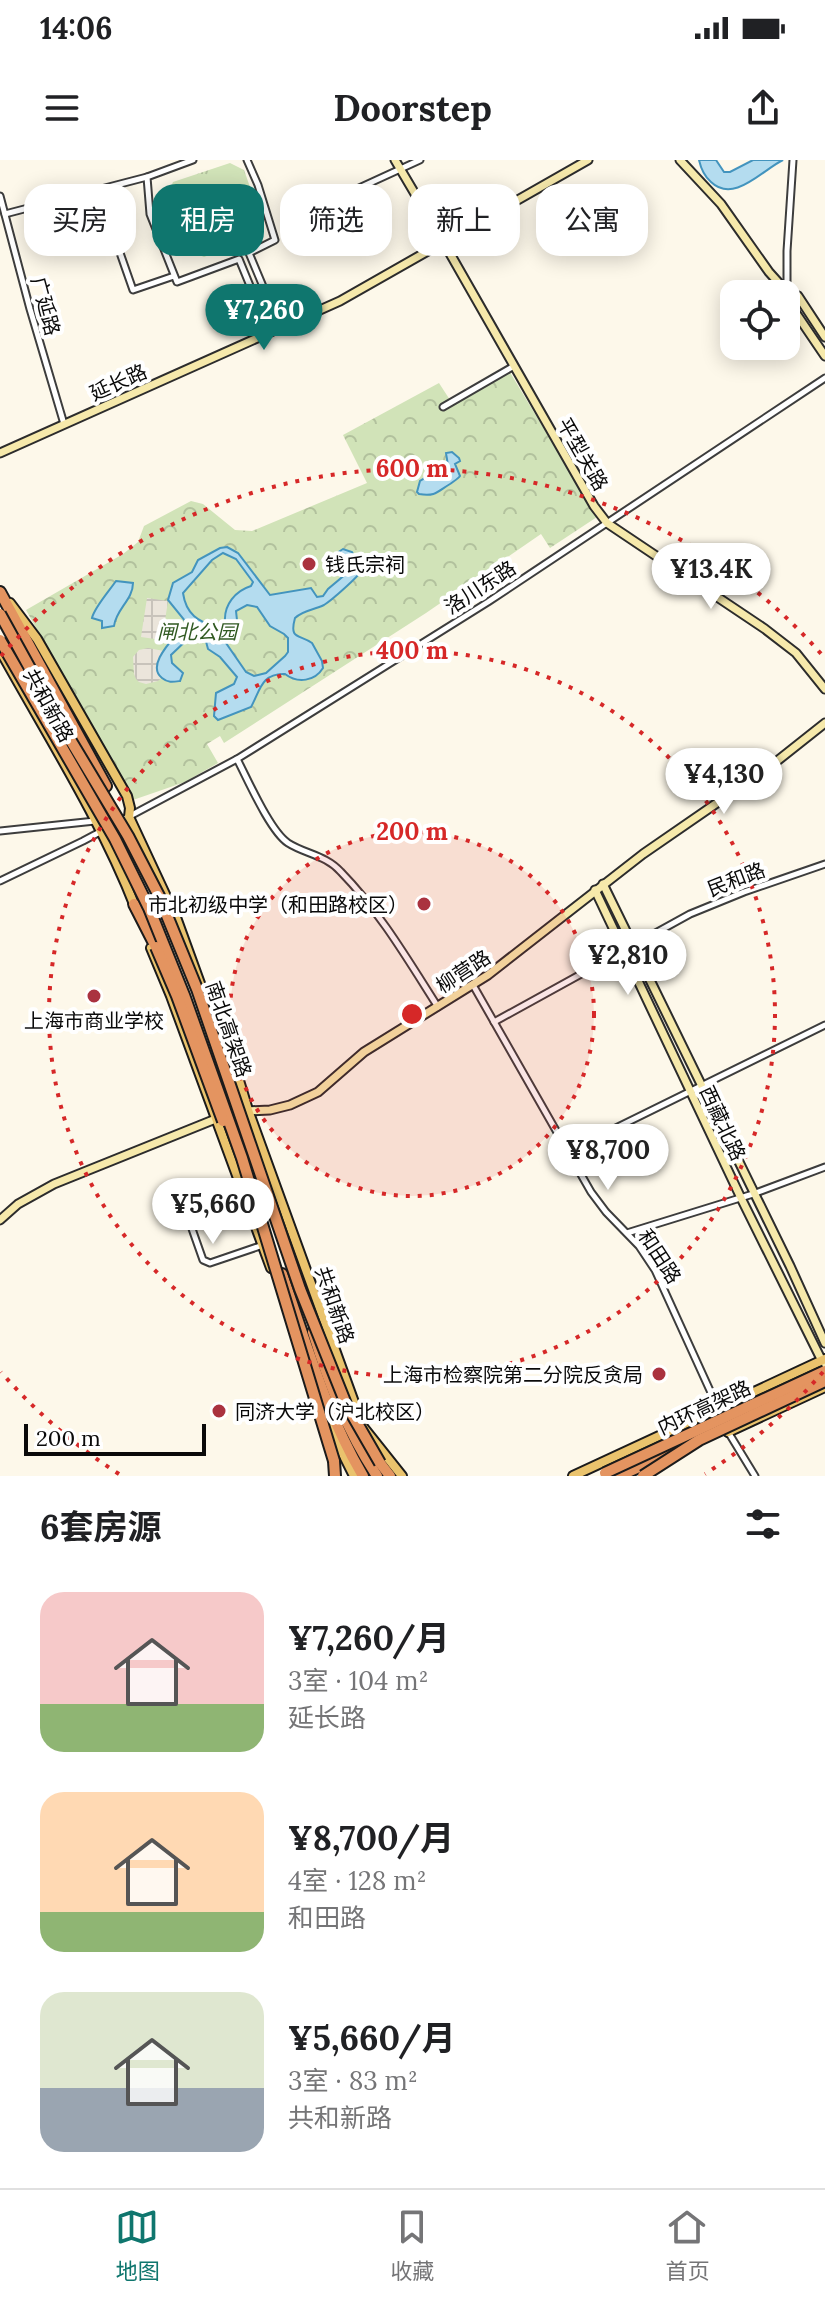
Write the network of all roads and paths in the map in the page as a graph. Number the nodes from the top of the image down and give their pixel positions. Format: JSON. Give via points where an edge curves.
{"nodes":[{"id":1,"x":193,"y":160,"type":"edge"},
{"id":2,"x":247,"y":160,"type":"edge"},
{"id":3,"x":395,"y":160,"type":"edge"},
{"id":4,"x":420,"y":160,"type":"edge"},
{"id":5,"x":588,"y":160,"type":"edge"},
{"id":6,"x":680,"y":160,"type":"edge"},
{"id":7,"x":793,"y":160,"type":"edge"},
{"id":8,"x":401,"y":171,"type":"junction"},
{"id":9,"x":147,"y":177,"type":"junction"},
{"id":10,"x":121,"y":184,"type":"edge"},
{"id":11,"x":258,"y":184,"type":"edge"},
{"id":12,"x":370,"y":184,"type":"edge"},
{"id":13,"x":409,"y":184,"type":"edge"},
{"id":14,"x":0,"y":196,"type":"edge"},
{"id":15,"x":520,"y":199,"type":"edge"},
{"id":16,"x":264,"y":204,"type":"edge"},
{"id":17,"x":24,"y":209,"type":"edge"},
{"id":18,"x":5,"y":214,"type":"junction"},
{"id":19,"x":264,"y":246,"type":"edge"},
{"id":20,"x":121,"y":256,"type":"edge"},
{"id":21,"x":244,"y":256,"type":"edge"},
{"id":22,"x":250,"y":256,"type":"edge"},
{"id":23,"x":421,"y":256,"type":"edge"},
{"id":24,"x":451,"y":256,"type":"edge"},
{"id":25,"x":239,"y":259,"type":"junction"},
{"id":26,"x":174,"y":276,"type":"junction"},
{"id":27,"x":776,"y":280,"type":"edge"},
{"id":28,"x":787,"y":280,"type":"edge"},
{"id":29,"x":800,"y":299,"type":"edge"},
{"id":30,"x":800,"y":319,"type":"edge"},
{"id":31,"x":280,"y":327,"type":"junction"},
{"id":32,"x":269,"y":332,"type":"junction"},
{"id":33,"x":825,"y":337,"type":"edge"},
{"id":34,"x":825,"y":356,"type":"edge"},
{"id":35,"x":514,"y":366,"type":"junction"},
{"id":36,"x":825,"y":378,"type":"edge"},
{"id":37,"x":443,"y":407,"type":"dead end"},
{"id":38,"x":64,"y":424,"type":"junction"},
{"id":39,"x":0,"y":453,"type":"edge"},
{"id":40,"x":607,"y":523,"type":"junction"},
{"id":41,"x":0,"y":592,"type":"edge"},
{"id":42,"x":0,"y":614,"type":"edge"},
{"id":43,"x":0,"y":640,"type":"edge"},
{"id":44,"x":0,"y":650,"type":"edge"},
{"id":45,"x":825,"y":689,"type":"edge"},
{"id":46,"x":825,"y":723,"type":"edge"},
{"id":47,"x":237,"y":759,"type":"junction"},
{"id":48,"x":129,"y":817,"type":"junction"},
{"id":49,"x":95,"y":821,"type":"junction"},
{"id":50,"x":0,"y":831,"type":"edge"},
{"id":51,"x":100,"y":832,"type":"junction"},
{"id":52,"x":128,"y":836,"type":"junction"},
{"id":53,"x":825,"y":864,"type":"edge"},
{"id":54,"x":0,"y":881,"type":"edge"},
{"id":55,"x":603,"y":884,"type":"junction"},
{"id":56,"x":595,"y":890,"type":"junction"},
{"id":57,"x":134,"y":904,"type":"junction"},
{"id":58,"x":633,"y":945,"type":"junction"},
{"id":59,"x":623,"y":951,"type":"junction"},
{"id":60,"x":473,"y":985,"type":"junction"},
{"id":61,"x":438,"y":1007,"type":"junction"},
{"id":62,"x":494,"y":1022,"type":"junction"},
{"id":63,"x":825,"y":1025,"type":"edge"},
{"id":64,"x":701,"y":1086,"type":"junction"},
{"id":65,"x":690,"y":1091,"type":"junction"},
{"id":66,"x":246,"y":1110,"type":"junction"},
{"id":67,"x":220,"y":1117,"type":"junction"},
{"id":68,"x":567,"y":1152,"type":"junction"},
{"id":69,"x":242,"y":1158,"type":"junction"},
{"id":70,"x":825,"y":1167,"type":"edge"},
{"id":71,"x":253,"y":1192,"type":"junction"},
{"id":72,"x":753,"y":1194,"type":"junction"},
{"id":73,"x":741,"y":1198,"type":"junction"},
{"id":74,"x":184,"y":1206,"type":"dead end"},
{"id":75,"x":0,"y":1220,"type":"edge"},
{"id":76,"x":627,"y":1233,"type":"junction"},
{"id":77,"x":263,"y":1245,"type":"junction"},
{"id":78,"x":300,"y":1289,"type":"junction"},
{"id":79,"x":284,"y":1295,"type":"junction"},
{"id":80,"x":825,"y":1343,"type":"edge"},
{"id":81,"x":332,"y":1345,"type":"junction"},
{"id":82,"x":329,"y":1361,"type":"junction"},
{"id":83,"x":824,"y":1364,"type":"edge"},
{"id":84,"x":825,"y":1384,"type":"edge"},
{"id":85,"x":718,"y":1408,"type":"junction"},
{"id":86,"x":363,"y":1427,"type":"junction"},
{"id":87,"x":729,"y":1434,"type":"junction"},
{"id":88,"x":699,"y":1440,"type":"junction"},
{"id":89,"x":367,"y":1449,"type":"junction"},
{"id":90,"x":627,"y":1450,"type":"junction"},
{"id":91,"x":600,"y":1475,"type":"edge"},
{"id":92,"x":335,"y":1476,"type":"edge"},
{"id":93,"x":354,"y":1476,"type":"edge"},
{"id":94,"x":363,"y":1476,"type":"edge"},
{"id":95,"x":377,"y":1476,"type":"edge"},
{"id":96,"x":388,"y":1476,"type":"edge"},
{"id":97,"x":402,"y":1476,"type":"edge"},
{"id":98,"x":563,"y":1476,"type":"edge"},
{"id":99,"x":573,"y":1476,"type":"edge"},
{"id":100,"x":619,"y":1476,"type":"edge"},
{"id":101,"x":633,"y":1476,"type":"edge"},
{"id":102,"x":643,"y":1476,"type":"edge"},
{"id":103,"x":755,"y":1476,"type":"edge"}],
"edges":[{"from":1,"to":9,"type":"street"},
{"from":2,"to":11,"type":"street"},
{"from":3,"to":8,"type":"main road","name":"平型关路"},
{"from":4,"to":8,"type":"street"},
{"from":5,"to":15,"type":"main road","name":"延长路"},
{"from":6,"to":27,"type":"main road","via":[[721,204]]},
{"from":7,"to":28,"type":"street"},
{"from":8,"to":12,"type":"street"},
{"from":8,"to":13,"type":"main road","name":"平型关路"},
{"from":9,"to":10,"type":"street"},
{"from":9,"to":26,"type":"street","via":[[150,214]]},
{"from":14,"to":18,"type":"street","name":"广延路"},
{"from":16,"to":19,"type":"street","via":[[275,240]]},
{"from":17,"to":18,"type":"street"},
{"from":18,"to":38,"type":"street","name":"广延路"},
{"from":20,"to":26,"type":"street","via":[[133,290]]},
{"from":21,"to":25,"type":"street"},
{"from":22,"to":31,"type":"street"},
{"from":23,"to":31,"type":"main road","name":"延长路"},
{"from":24,"to":35,"type":"main road","name":"平型关路"},
{"from":25,"to":26,"type":"street","via":[[177,282]]},
{"from":25,"to":32,"type":"street"},
{"from":29,"to":33,"type":"main road"},
{"from":30,"to":34,"type":"main road"},
{"from":31,"to":32,"type":"main road","name":"延长路"},
{"from":32,"to":38,"type":"main road","name":"延长路"},
{"from":35,"to":37,"type":"street"},
{"from":35,"to":40,"type":"main road","name":"平型关路"},
{"from":36,"to":40,"type":"street","name":"洛川东路"},
{"from":38,"to":39,"type":"main road","name":"延长路"},
{"from":40,"to":45,"type":"main road","name":"平型关路","via":[[765,629],[796,653]]},
{"from":40,"to":47,"type":"street","name":"洛川东路"},
{"from":41,"to":48,"type":"main road","name":"共和新路","via":[[19,642],[121,814]]},
{"from":41,"to":48,"type":"main road","name":"共和新路","via":[[37,639],[78,709],[127,796]]},
{"from":41,"to":52,"type":"highway","bridge":true},
{"from":42,"to":52,"type":"highway","name":"南北高架路","bridge":true},
{"from":43,"to":69,"type":"highway","name":"南北高架路","bridge":true,"via":[[132,870]]},
{"from":44,"to":49,"type":"main road","name":"共和新路"},
{"from":46,"to":55,"type":"main road","name":"柳营路"},
{"from":47,"to":48,"type":"street","name":"洛川东路"},
{"from":47,"to":61,"type":"street","via":[[280,837],[342,872],[376,912]]},
{"from":48,"to":51,"type":"street","name":"洛川东路"},
{"from":48,"to":66,"type":"main road","name":"共和新路","via":[[177,920]]},
{"from":49,"to":50,"type":"street"},
{"from":49,"to":51,"type":"main road","name":"共和新路"},
{"from":51,"to":54,"type":"street","name":"洛川东路"},
{"from":51,"to":57,"type":"main road","name":"共和新路"},
{"from":52,"to":78,"type":"highway","name":"南北高架路","bridge":true,"via":[[197,989]]},
{"from":53,"to":58,"type":"street","name":"民和路","via":[[721,901]]},
{"from":55,"to":56,"type":"main road","name":"柳营路"},
{"from":55,"to":58,"type":"main road","name":"西藏北路"},
{"from":56,"to":59,"type":"main road","name":"西藏北路"},
{"from":56,"to":60,"type":"main road","name":"柳营路"},
{"from":57,"to":67,"type":"main road","name":"共和新路","via":[[152,928],[170,969]]},
{"from":57,"to":69,"type":"highway","bridge":true},
{"from":58,"to":59,"type":"street","name":"民和路"},
{"from":58,"to":64,"type":"main road","name":"西藏北路"},
{"from":59,"to":62,"type":"street","name":"民和路"},
{"from":59,"to":65,"type":"main road","name":"西藏北路"},
{"from":60,"to":61,"type":"main road","name":"柳营路"},
{"from":60,"to":62,"type":"street","name":"和田路"},
{"from":61,"to":66,"type":"main road","name":"柳营路","via":[[364,1052],[318,1092],[270,1110]]},
{"from":62,"to":68,"type":"street","name":"和田路"},
{"from":63,"to":64,"type":"street"},
{"from":64,"to":65,"type":"street"},
{"from":64,"to":72,"type":"main road","name":"西藏北路"},
{"from":65,"to":68,"type":"street"},
{"from":65,"to":73,"type":"main road","name":"西藏北路"},
{"from":66,"to":67,"type":"main road","name":"柳营路"},
{"from":66,"to":81,"type":"main road","name":"共和新路"},
{"from":66,"to":82,"type":"main road","name":"共和新路"},
{"from":67,"to":75,"type":"main road","name":"柳营路","via":[[54,1184]]},
{"from":67,"to":77,"type":"main road","name":"共和新路"},
{"from":67,"to":79,"type":"main road","name":"共和新路"},
{"from":68,"to":76,"type":"street","name":"和田路","via":[[595,1198]]},
{"from":69,"to":71,"type":"highway","name":"南北高架路","bridge":true},
{"from":70,"to":72,"type":"street"},
{"from":71,"to":92,"type":"highway","bridge":true},
{"from":71,"to":94,"type":"highway","name":"南北高架路","bridge":true,"via":[[332,1414]]},
{"from":72,"to":73,"type":"street"},
{"from":72,"to":80,"type":"main road","name":"西藏北路"},
{"from":73,"to":76,"type":"street"},
{"from":73,"to":83,"type":"main road","name":"西藏北路"},
{"from":74,"to":77,"type":"street","via":[[203,1260],[210,1263]]},
{"from":76,"to":85,"type":"street","name":"和田路","via":[[662,1283]]},
{"from":77,"to":79,"type":"main road","name":"共和新路"},
{"from":78,"to":95,"type":"highway","name":"南北高架路","bridge":true,"via":[[328,1383]]},
{"from":78,"to":96,"type":"highway","bridge":true,"via":[[346,1404]]},
{"from":79,"to":93,"type":"main road","name":"共和新路","via":[[309,1384]]},
{"from":81,"to":82,"type":"main road"},
{"from":81,"to":86,"type":"main road","name":"共和新路"},
{"from":82,"to":89,"type":"main road","name":"共和新路","via":[[344,1406]]},
{"from":83,"to":85,"type":"main road"},
{"from":83,"to":91,"type":"highway","name":"内环高架路","bridge":true},
{"from":84,"to":87,"type":"main road"},
{"from":84,"to":88,"type":"highway","name":"内环高架路","bridge":true},
{"from":85,"to":87,"type":"street","name":"和田路"},
{"from":85,"to":90,"type":"main road"},
{"from":86,"to":89,"type":"main road"},
{"from":86,"to":97,"type":"main road","name":"共和新路"},
{"from":87,"to":101,"type":"main road"},
{"from":87,"to":103,"type":"street","name":"和田路"},
{"from":88,"to":100,"type":"highway","name":"内环高架路","bridge":true},
{"from":88,"to":102,"type":"highway","bridge":true},
{"from":89,"to":96,"type":"main road","name":"共和新路"},
{"from":90,"to":98,"type":"main road"},
{"from":90,"to":99,"type":"main road"}]}
